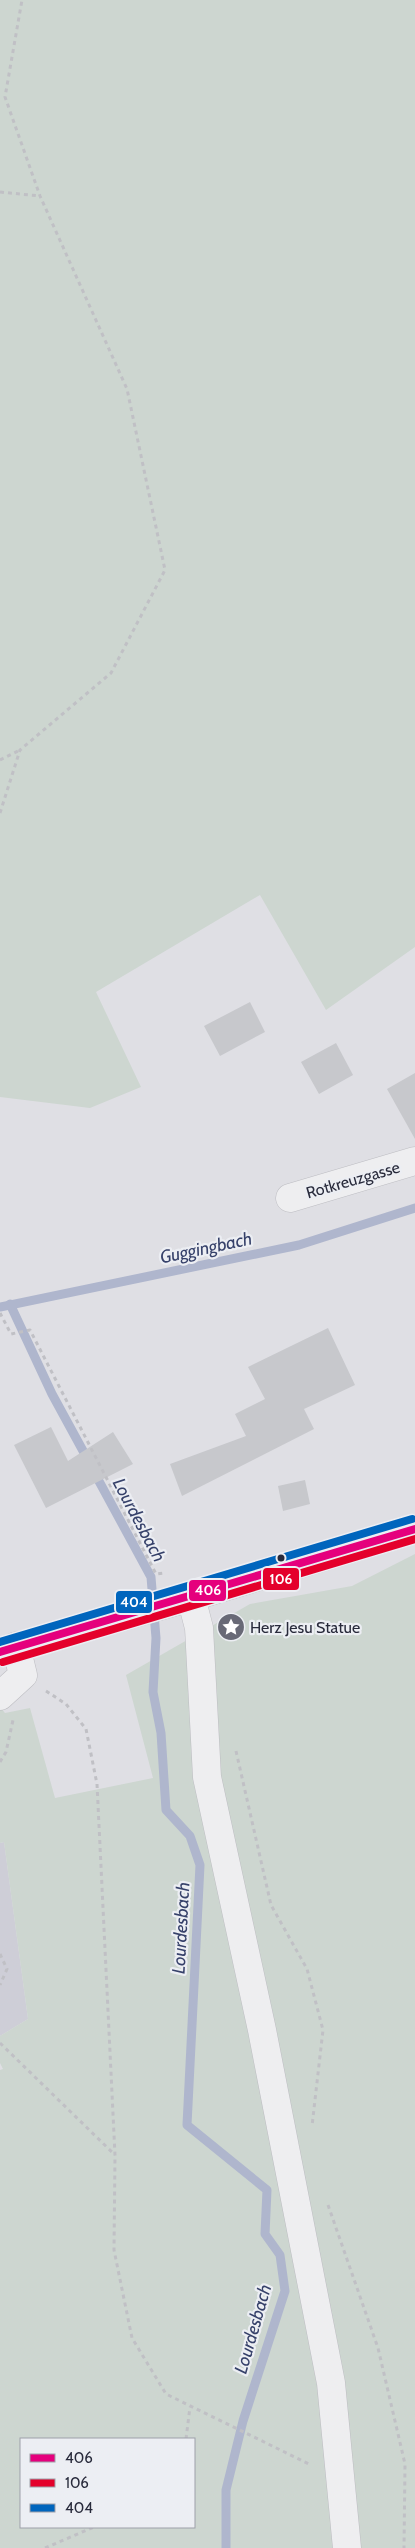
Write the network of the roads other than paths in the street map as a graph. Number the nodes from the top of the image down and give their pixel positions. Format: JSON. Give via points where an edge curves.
{"nodes":[{"id":1,"x":415,"y":1161,"type":"edge"},
{"id":2,"x":290,"y":1198,"type":"dead end"},
{"id":3,"x":415,"y":1530,"type":"edge"},
{"id":4,"x":181,"y":1600,"type":"junction"},
{"id":5,"x":8,"y":1649,"type":"edge"},
{"id":6,"x":0,"y":1696,"type":"edge"},
{"id":7,"x":347,"y":2548,"type":"edge"}],
"edges":[{"from":1,"to":2,"type":"street","name":"Rotkreuzgasse"},
{"from":3,"to":4,"type":"main road"},
{"from":4,"to":5,"type":"main road"},
{"from":4,"to":7,"type":"street","via":[[199,1628],[207,1777],[262,2030],[330,2383]]},
{"from":5,"to":6,"type":"street","via":[[23,1675]]}]}
